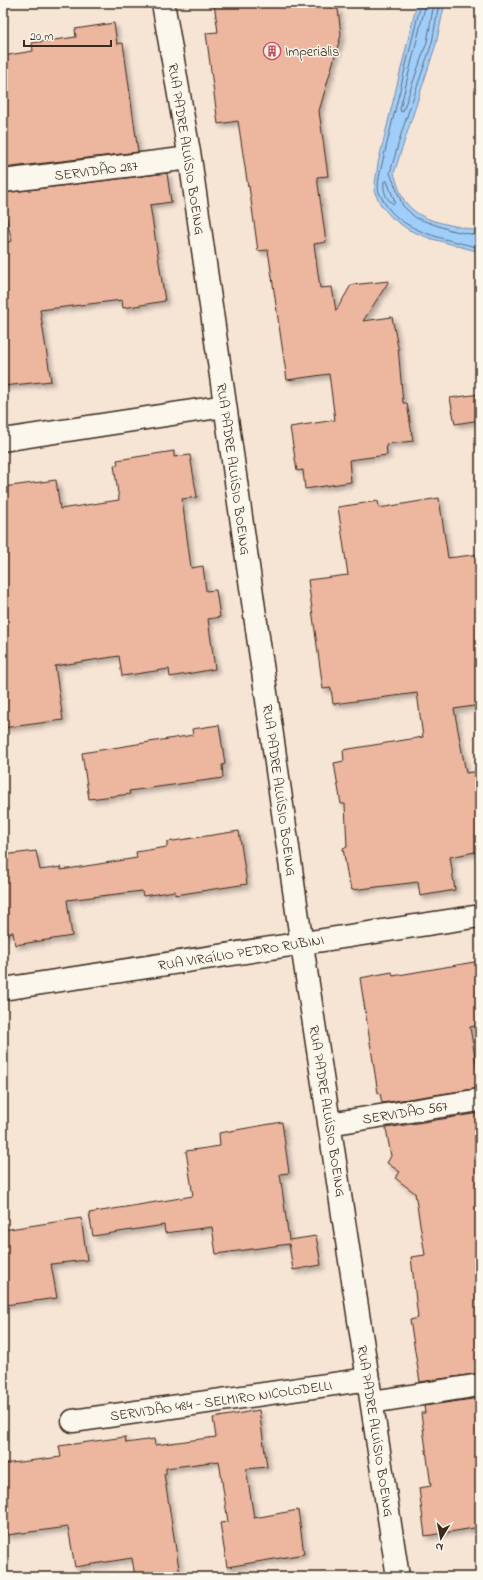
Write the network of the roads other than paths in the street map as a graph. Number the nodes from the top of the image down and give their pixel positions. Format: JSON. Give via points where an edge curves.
{"nodes":[{"id":1,"x":163,"y":3,"type":"edge"},
{"id":2,"x":190,"y":158,"type":"junction"},
{"id":3,"x":3,"y":181,"type":"edge"},
{"id":4,"x":225,"y":406,"type":"junction"},
{"id":5,"x":3,"y":440,"type":"edge"},
{"id":6,"x":480,"y":916,"type":"edge"},
{"id":7,"x":302,"y":943,"type":"junction"},
{"id":8,"x":3,"y":989,"type":"edge"},
{"id":9,"x":480,"y":1100,"type":"edge"},
{"id":10,"x":330,"y":1124,"type":"junction"},
{"id":11,"x":368,"y":1378,"type":"junction"},
{"id":12,"x":480,"y":1385,"type":"edge"},
{"id":13,"x":372,"y":1402,"type":"junction"},
{"id":14,"x":73,"y":1421,"type":"dead end"},
{"id":15,"x":398,"y":1577,"type":"edge"}],
"edges":[{"from":1,"to":2,"type":"street","name":"RUA PADRE ALUÍSIO BOEING"},
{"from":2,"to":3,"type":"street","name":"SERVIDÃO 287"},
{"from":2,"to":4,"type":"street","name":"RUA PADRE ALUÍSIO BOEING"},
{"from":4,"to":5,"type":"street"},
{"from":4,"to":7,"type":"street","name":"RUA PADRE ALUÍSIO BOEING"},
{"from":6,"to":7,"type":"street","name":"RUA VIRGÍLIO PEDRO RUBINI"},
{"from":7,"to":8,"type":"street","name":"RUA VIRGÍLIO PEDRO RUBINI"},
{"from":7,"to":10,"type":"street","name":"RUA PADRE ALUÍSIO BOEING"},
{"from":9,"to":10,"type":"street","name":"SERVIDÃO 567"},
{"from":10,"to":11,"type":"street","name":"RUA PADRE ALUÍSIO BOEING"},
{"from":11,"to":13,"type":"street","name":"RUA PADRE ALUÍSIO BOEING"},
{"from":11,"to":14,"type":"street","name":"SERVIDÃO 484 - SELMIRO NICOLODELLI"},
{"from":12,"to":13,"type":"street"},
{"from":13,"to":15,"type":"street","name":"RUA PADRE ALUÍSIO BOEING"}]}
